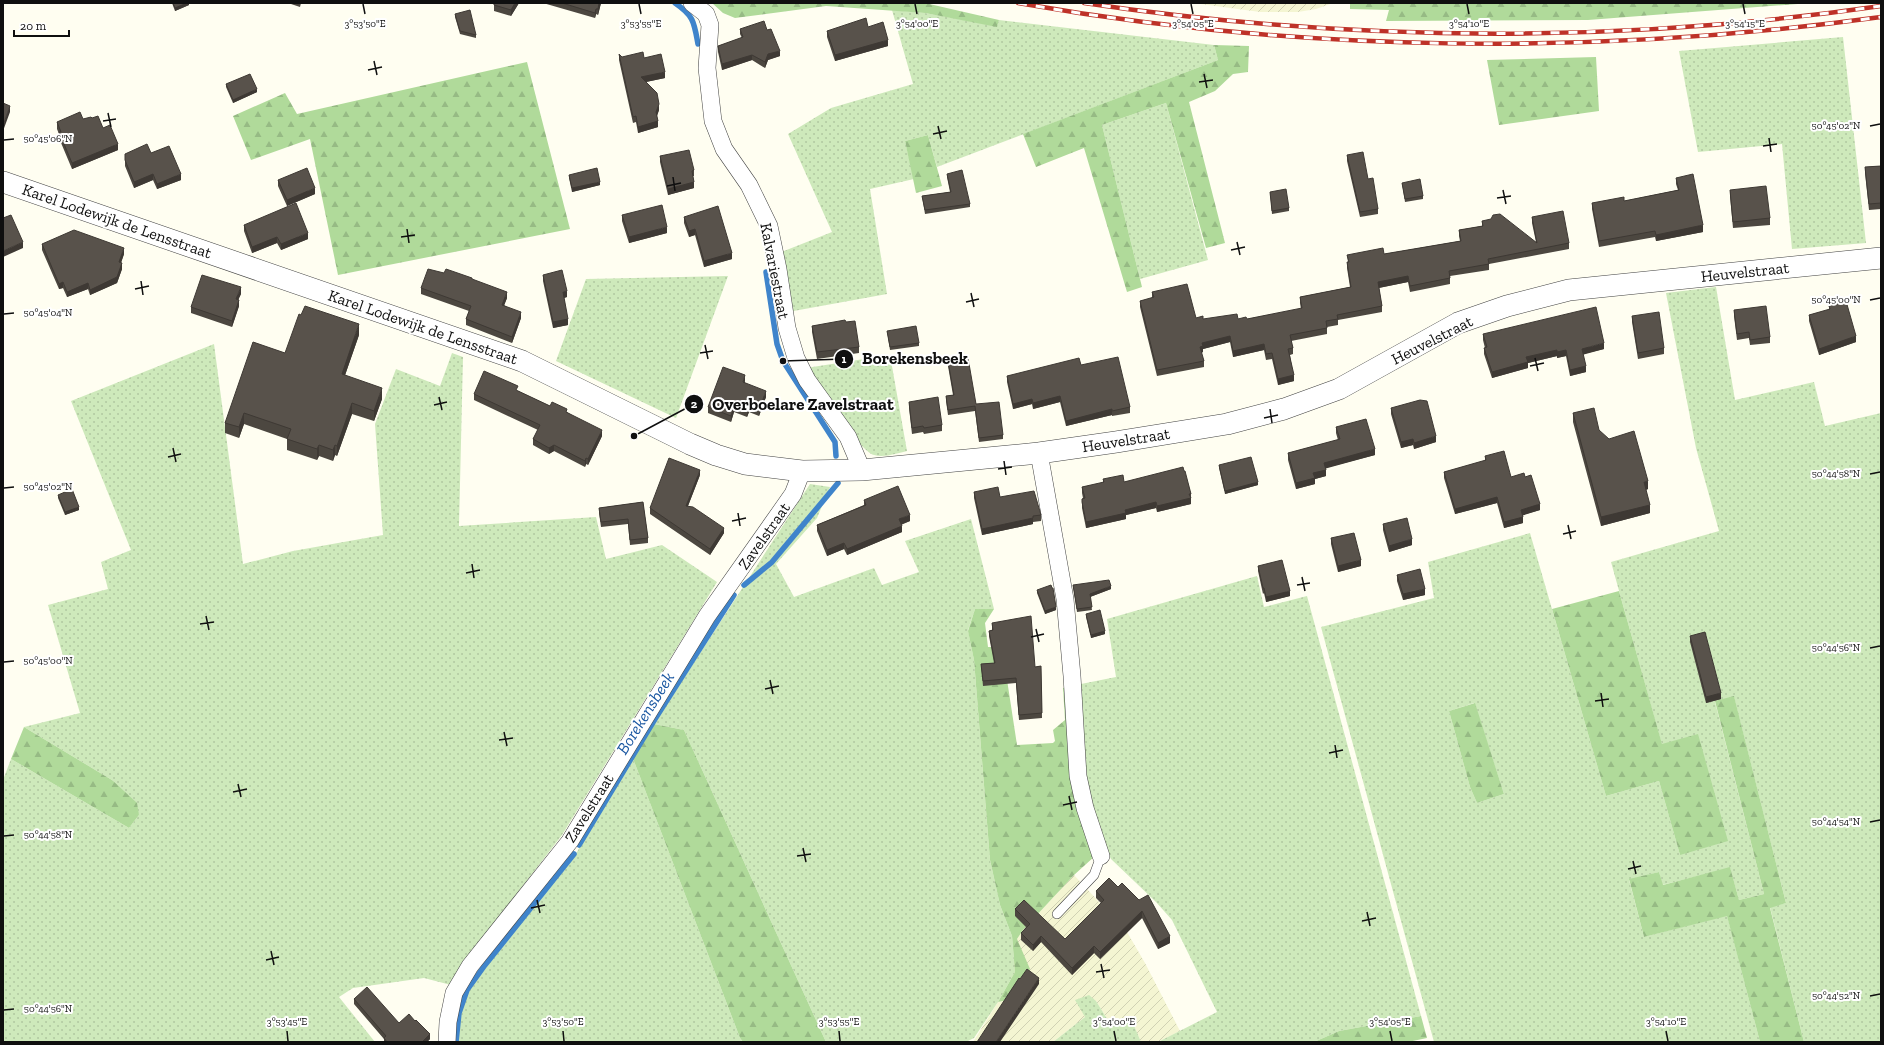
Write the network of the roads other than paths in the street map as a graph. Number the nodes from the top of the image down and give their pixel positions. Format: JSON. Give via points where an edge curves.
{"nodes":[{"id":1,"x":692,"y":3,"type":"edge"},
{"id":2,"x":3,"y":182,"type":"edge"},
{"id":3,"x":1881,"y":258,"type":"edge"},
{"id":4,"x":1039,"y":453,"type":"junction"},
{"id":5,"x":838,"y":470,"type":"joint"},
{"id":6,"x":862,"y":470,"type":"junction"},
{"id":7,"x":802,"y":471,"type":"junction"},
{"id":8,"x":1102,"y":856,"type":"joint"},
{"id":9,"x":1057,"y":914,"type":"dead end"},
{"id":10,"x":447,"y":1042,"type":"edge"}],
"edges":[{"from":1,"to":6,"type":"street","name":"Kalvariestraat","via":[[706,14],[710,25],[707,68],[713,121],[724,149],[748,185],[769,226],[786,328],[796,358],[808,380],[848,437]]},
{"from":2,"to":7,"type":"street","name":"Karel Lodewijk de Lensstraat","via":[[522,361],[716,455],[745,464]]},
{"from":3,"to":4,"type":"street","name":"Heuvelstraat","via":[[1570,290],[1507,306],[1458,323],[1339,389],[1284,409],[1227,424]]},
{"from":4,"to":6,"type":"street","name":"Heuvelstraat"},
{"from":4,"to":8,"type":"street","via":[[1065,599],[1078,776]]},
{"from":5,"to":6,"type":"street","name":"Heuvelstraat"},
{"from":5,"to":7,"type":"street","name":"Karel Lodewijk de Lensstraat"},
{"from":7,"to":10,"type":"street","name":"Zavelstraat","via":[[793,494],[707,616],[570,841],[470,966],[454,993]]},
{"from":8,"to":9,"type":"lane","via":[[1094,875]]}]}
